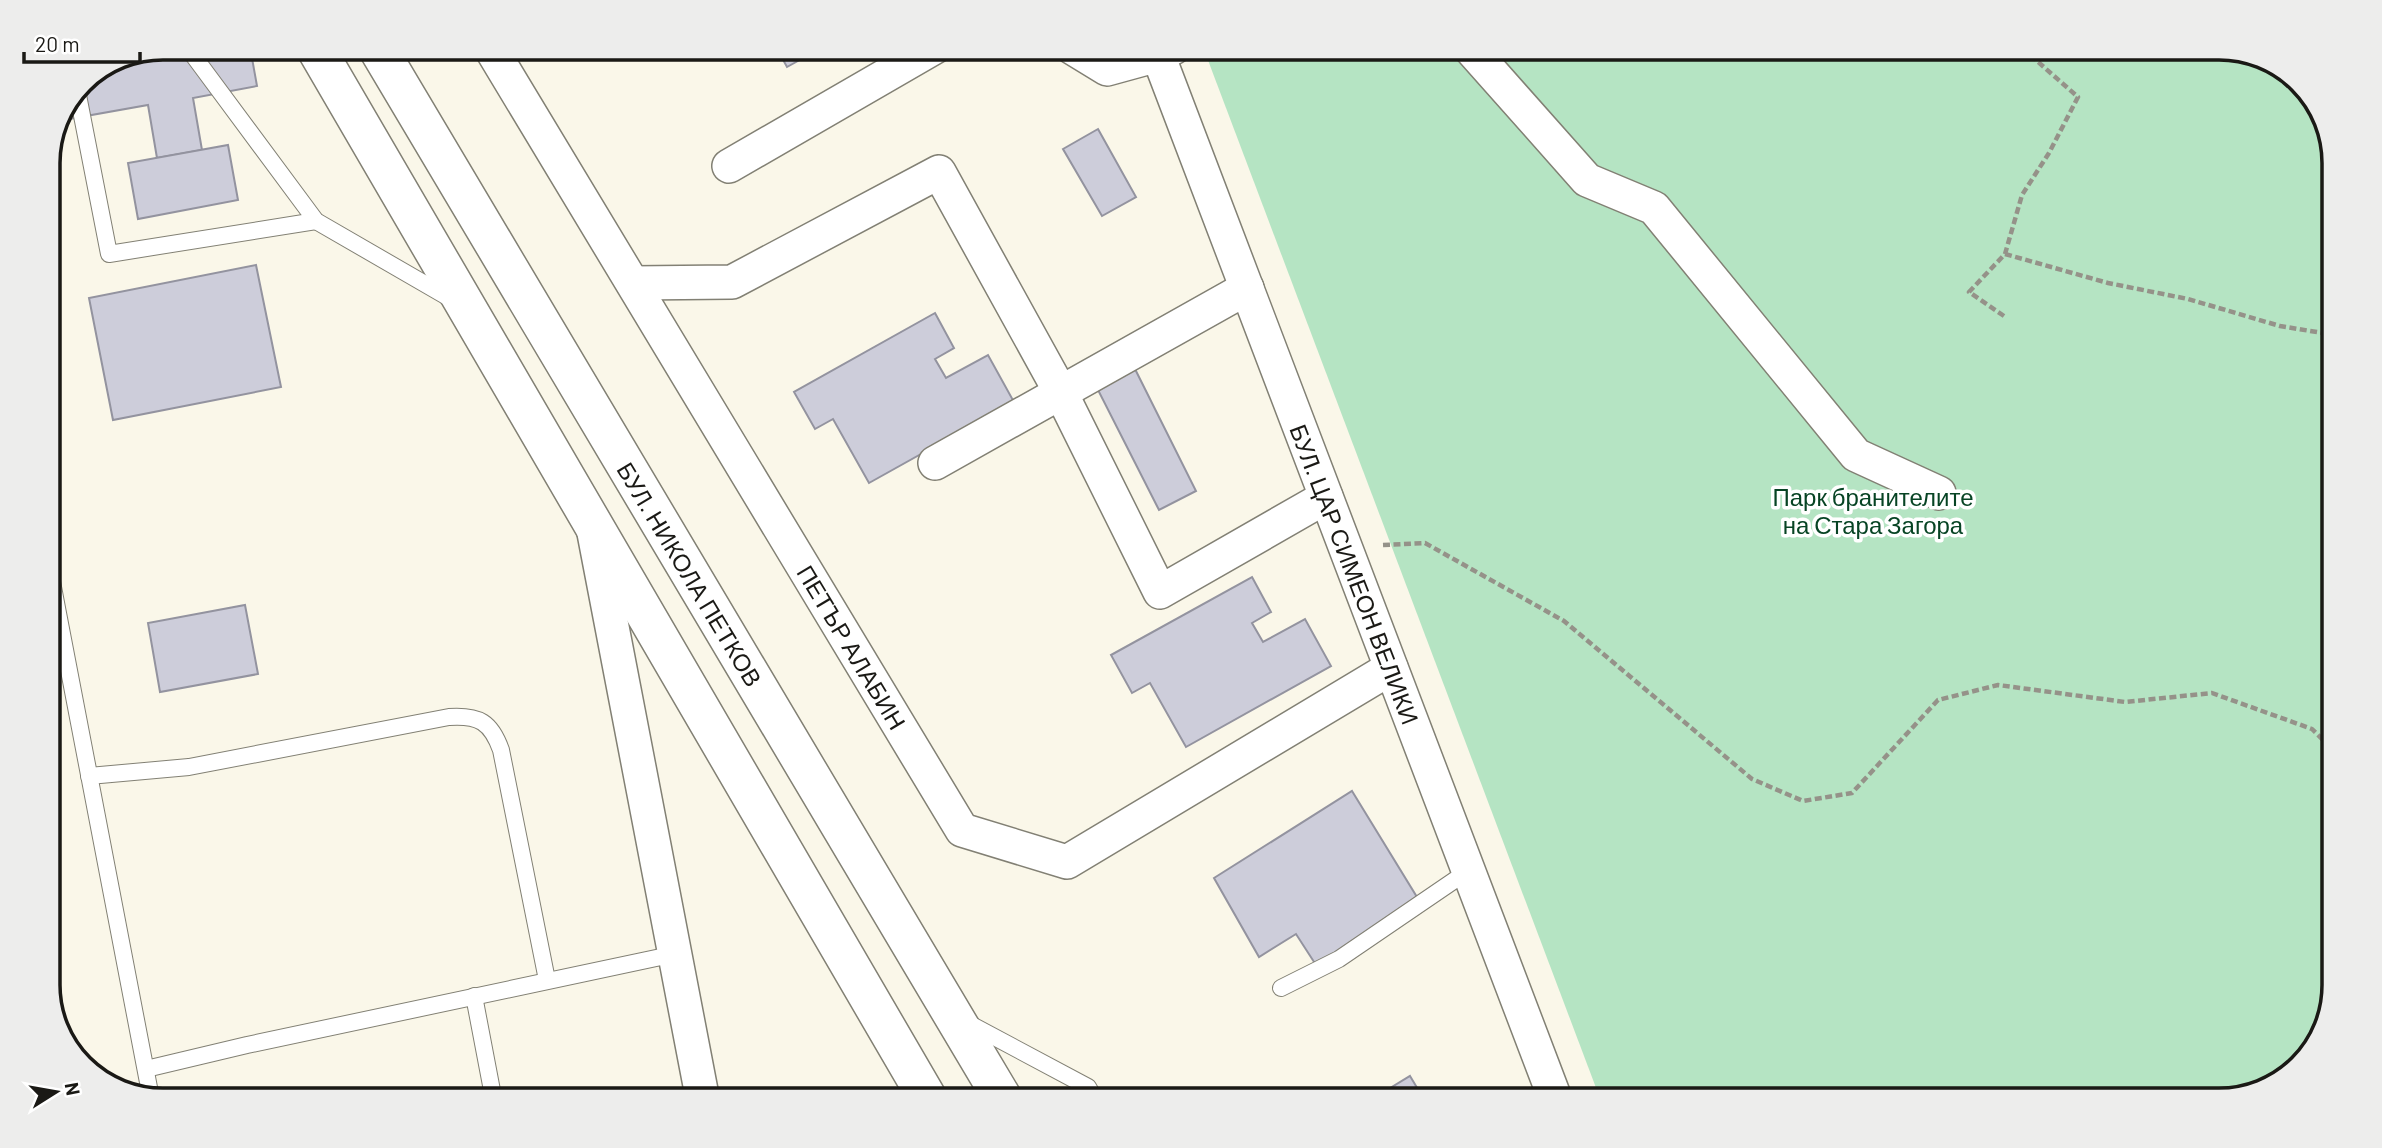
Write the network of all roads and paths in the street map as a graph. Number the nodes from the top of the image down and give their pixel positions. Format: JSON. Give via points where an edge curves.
{"nodes":[{"id":1,"x":197,"y":60,"type":"edge"},
{"id":2,"x":323,"y":60,"type":"edge"},
{"id":3,"x":385,"y":60,"type":"edge"},
{"id":4,"x":498,"y":60,"type":"edge"},
{"id":5,"x":912,"y":60,"type":"edge"},
{"id":6,"x":1093,"y":60,"type":"edge"},
{"id":7,"x":1134,"y":60,"type":"edge"},
{"id":8,"x":1167,"y":60,"type":"edge"},
{"id":9,"x":1481,"y":60,"type":"edge"},
{"id":10,"x":2036,"y":60,"type":"edge"},
{"id":11,"x":79,"y":102,"type":"edge"},
{"id":12,"x":729,"y":166,"type":"dead end"},
{"id":13,"x":316,"y":220,"type":"junction"},
{"id":14,"x":2005,"y":254,"type":"junction"},
{"id":15,"x":633,"y":283,"type":"junction"},
{"id":16,"x":1247,"y":288,"type":"junction"},
{"id":17,"x":468,"y":309,"type":"junction"},
{"id":18,"x":2004,"y":316,"type":"dead end"},
{"id":19,"x":2322,"y":333,"type":"edge"},
{"id":20,"x":1060,"y":393,"type":"junction"},
{"id":21,"x":935,"y":463,"type":"dead end"},
{"id":22,"x":1939,"y":493,"type":"dead end"},
{"id":23,"x":1326,"y":497,"type":"junction"},
{"id":24,"x":591,"y":521,"type":"junction"},
{"id":25,"x":1345,"y":546,"type":"junction"},
{"id":26,"x":60,"y":628,"type":"edge"},
{"id":27,"x":1391,"y":668,"type":"junction"},
{"id":28,"x":2322,"y":739,"type":"edge"},
{"id":29,"x":89,"y":776,"type":"junction"},
{"id":30,"x":1468,"y":871,"type":"junction"},
{"id":31,"x":675,"y":954,"type":"junction"},
{"id":32,"x":547,"y":980,"type":"junction"},
{"id":33,"x":1281,"y":988,"type":"dead end"},
{"id":34,"x":474,"y":996,"type":"junction"},
{"id":35,"x":952,"y":1014,"type":"junction"},
{"id":36,"x":146,"y":1069,"type":"junction"},
{"id":37,"x":149,"y":1087,"type":"edge"},
{"id":38,"x":492,"y":1088,"type":"edge"},
{"id":39,"x":701,"y":1088,"type":"edge"},
{"id":40,"x":921,"y":1088,"type":"edge"},
{"id":41,"x":996,"y":1088,"type":"edge"},
{"id":42,"x":1088,"y":1088,"type":"edge"},
{"id":43,"x":1551,"y":1088,"type":"edge"}],
"edges":[{"from":1,"to":13,"type":"lane"},
{"from":2,"to":17,"type":"main road"},
{"from":3,"to":35,"type":"main road","name":"БУЛ. НИКОЛА ПЕТКОВ"},
{"from":4,"to":15,"type":"street","name":"ПЕТЪР АЛАБИН"},
{"from":5,"to":12,"type":"street"},
{"from":6,"to":7,"type":"street","via":[[1107,69]]},
{"from":8,"to":16,"type":"street","name":"БУЛ. ЦАР СИМЕОН ВЕЛИКИ"},
{"from":9,"to":22,"type":"street","via":[[1587,180],[1654,208],[1856,455]]},
{"from":10,"to":14,"type":"path","via":[[2078,97],[2022,195]]},
{"from":11,"to":13,"type":"lane","via":[[109,254]]},
{"from":13,"to":17,"type":"lane"},
{"from":14,"to":18,"type":"path","via":[[1969,292]]},
{"from":14,"to":19,"type":"path"},
{"from":15,"to":20,"type":"street","via":[[732,282],[939,172]]},
{"from":15,"to":27,"type":"street","name":"ПЕТЪР АЛАБИН","via":[[962,830],[1067,862]]},
{"from":16,"to":20,"type":"street"},
{"from":16,"to":23,"type":"street","name":"БУЛ. ЦАР СИМЕОН ВЕЛИКИ"},
{"from":17,"to":24,"type":"main road"},
{"from":20,"to":21,"type":"street"},
{"from":20,"to":23,"type":"street","via":[[1160,592]]},
{"from":23,"to":25,"type":"street","name":"БУЛ. ЦАР СИМЕОН ВЕЛИКИ"},
{"from":24,"to":31,"type":"street"},
{"from":24,"to":40,"type":"main road"},
{"from":25,"to":27,"type":"street","name":"БУЛ. ЦАР СИМЕОН ВЕЛИКИ"},
{"from":25,"to":28,"type":"path","via":[[1425,543],[1564,621],[1752,779],[1802,801],[1852,793],[1938,700],[1998,685],[2125,702],[2212,693],[2312,729]]},
{"from":26,"to":29,"type":"lane"},
{"from":27,"to":30,"type":"street","name":"БУЛ. ЦАР СИМЕОН ВЕЛИКИ"},
{"from":29,"to":32,"type":"lane","via":[[189,767],[449,717],[476,718],[488,725],[500,750]]},
{"from":29,"to":36,"type":"lane"},
{"from":30,"to":33,"type":"lane","via":[[1339,959]]},
{"from":30,"to":43,"type":"street","name":"БУЛ. ЦАР СИМЕОН ВЕЛИКИ"},
{"from":31,"to":32,"type":"lane"},
{"from":31,"to":39,"type":"street"},
{"from":32,"to":34,"type":"lane"},
{"from":34,"to":36,"type":"lane"},
{"from":34,"to":38,"type":"lane"},
{"from":35,"to":41,"type":"main road","name":"БУЛ. НИКОЛА ПЕТКОВ"},
{"from":35,"to":42,"type":"lane"},
{"from":36,"to":37,"type":"lane"}]}
